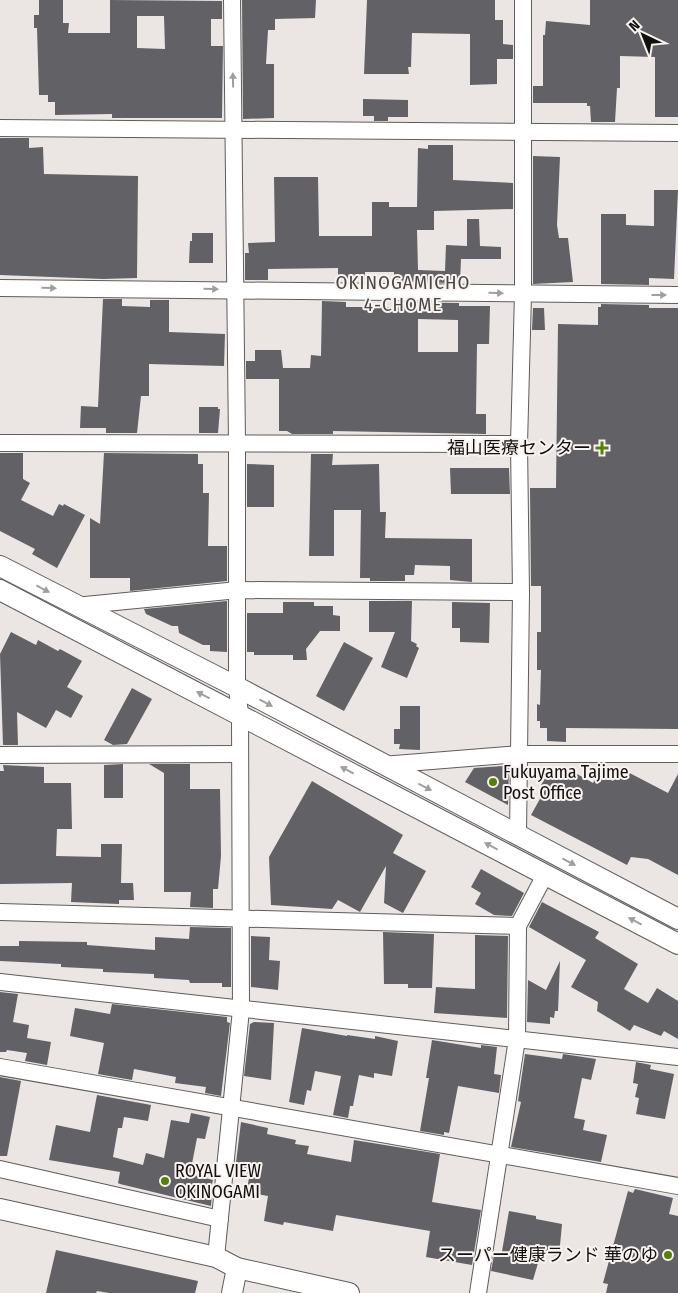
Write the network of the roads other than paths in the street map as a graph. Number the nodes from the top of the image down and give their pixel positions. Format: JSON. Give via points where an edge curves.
{"nodes":[{"id":1,"x":232,"y":0,"type":"edge"},
{"id":2,"x":524,"y":0,"type":"edge"},
{"id":3,"x":0,"y":128,"type":"edge"},
{"id":4,"x":234,"y":129,"type":"junction"},
{"id":5,"x":522,"y":132,"type":"junction"},
{"id":6,"x":678,"y":133,"type":"edge"},
{"id":7,"x":0,"y":288,"type":"edge"},
{"id":8,"x":235,"y":290,"type":"junction"},
{"id":9,"x":523,"y":294,"type":"junction"},
{"id":10,"x":678,"y":295,"type":"edge"},
{"id":11,"x":0,"y":443,"type":"edge"},
{"id":12,"x":237,"y":444,"type":"junction"},
{"id":13,"x":519,"y":444,"type":"junction"},
{"id":14,"x":0,"y":566,"type":"edge"},
{"id":15,"x":0,"y":590,"type":"edge"},
{"id":16,"x":238,"y":590,"type":"junction"},
{"id":17,"x":521,"y":592,"type":"junction"},
{"id":18,"x":75,"y":606,"type":"junction"},
{"id":19,"x":237,"y":687,"type":"junction"},
{"id":20,"x":240,"y":714,"type":"junction"},
{"id":21,"x":239,"y":754,"type":"junction"},
{"id":22,"x":520,"y":754,"type":"junction"},
{"id":23,"x":678,"y":754,"type":"edge"},
{"id":24,"x":0,"y":755,"type":"edge"},
{"id":25,"x":382,"y":765,"type":"junction"},
{"id":26,"x":518,"y":836,"type":"junction"},
{"id":27,"x":546,"y":874,"type":"junction"},
{"id":28,"x":0,"y":912,"type":"edge"},
{"id":29,"x":241,"y":919,"type":"junction"},
{"id":30,"x":678,"y":919,"type":"edge"},
{"id":31,"x":518,"y":926,"type":"junction"},
{"id":32,"x":678,"y":944,"type":"edge"},
{"id":33,"x":0,"y":982,"type":"edge"},
{"id":34,"x":241,"y":1010,"type":"junction"},
{"id":35,"x":517,"y":1039,"type":"junction"},
{"id":36,"x":678,"y":1058,"type":"edge"},
{"id":37,"x":0,"y":1067,"type":"edge"},
{"id":38,"x":232,"y":1108,"type":"junction"},
{"id":39,"x":501,"y":1156,"type":"junction"},
{"id":40,"x":0,"y":1169,"type":"edge"},
{"id":41,"x":678,"y":1186,"type":"edge"},
{"id":42,"x":0,"y":1209,"type":"edge"},
{"id":43,"x":220,"y":1219,"type":"junction"},
{"id":44,"x":216,"y":1257,"type":"junction"},
{"id":45,"x":237,"y":1268,"type":"junction"},
{"id":46,"x":232,"y":1293,"type":"edge"},
{"id":47,"x":349,"y":1293,"type":"edge"},
{"id":48,"x":478,"y":1293,"type":"edge"}],
"edges":[{"from":4,"to":1,"type":"street","one_way":true},
{"from":2,"to":5,"type":"street"},
{"from":3,"to":4,"type":"street"},
{"from":4,"to":5,"type":"street"},
{"from":4,"to":8,"type":"street"},
{"from":5,"to":6,"type":"street"},
{"from":5,"to":9,"type":"street"},
{"from":7,"to":8,"type":"street","one_way":true},
{"from":8,"to":9,"type":"street","one_way":true},
{"from":8,"to":12,"type":"street"},
{"from":9,"to":10,"type":"street","one_way":true},
{"from":9,"to":13,"type":"street"},
{"from":11,"to":12,"type":"street"},
{"from":12,"to":13,"type":"street"},
{"from":12,"to":16,"type":"street"},
{"from":13,"to":17,"type":"street"},
{"from":14,"to":18,"type":"street","one_way":true},
{"from":20,"to":15,"type":"street","one_way":true},
{"from":16,"to":17,"type":"street"},
{"from":16,"to":18,"type":"street"},
{"from":16,"to":19,"type":"street"},
{"from":17,"to":22,"type":"street"},
{"from":18,"to":19,"type":"street"},
{"from":19,"to":20,"type":"street"},
{"from":19,"to":25,"type":"street","one_way":true},
{"from":20,"to":21,"type":"street"},
{"from":27,"to":20,"type":"street","one_way":true},
{"from":21,"to":24,"type":"street"},
{"from":21,"to":29,"type":"street"},
{"from":22,"to":23,"type":"street"},
{"from":22,"to":25,"type":"street"},
{"from":22,"to":26,"type":"street"},
{"from":25,"to":26,"type":"street","one_way":true},
{"from":26,"to":30,"type":"street","one_way":true},
{"from":27,"to":31,"type":"street"},
{"from":32,"to":27,"type":"street","one_way":true},
{"from":28,"to":29,"type":"street"},
{"from":29,"to":31,"type":"street"},
{"from":29,"to":34,"type":"street"},
{"from":31,"to":35,"type":"street"},
{"from":33,"to":34,"type":"street"},
{"from":34,"to":35,"type":"street"},
{"from":34,"to":38,"type":"street"},
{"from":35,"to":36,"type":"street"},
{"from":35,"to":39,"type":"street"},
{"from":37,"to":38,"type":"street"},
{"from":38,"to":39,"type":"street"},
{"from":38,"to":43,"type":"street"},
{"from":39,"to":41,"type":"street"},
{"from":39,"to":48,"type":"street"},
{"from":40,"to":43,"type":"street"},
{"from":42,"to":44,"type":"street"},
{"from":43,"to":44,"type":"street"},
{"from":44,"to":45,"type":"street"},
{"from":45,"to":46,"type":"street"},
{"from":45,"to":47,"type":"street"}]}
